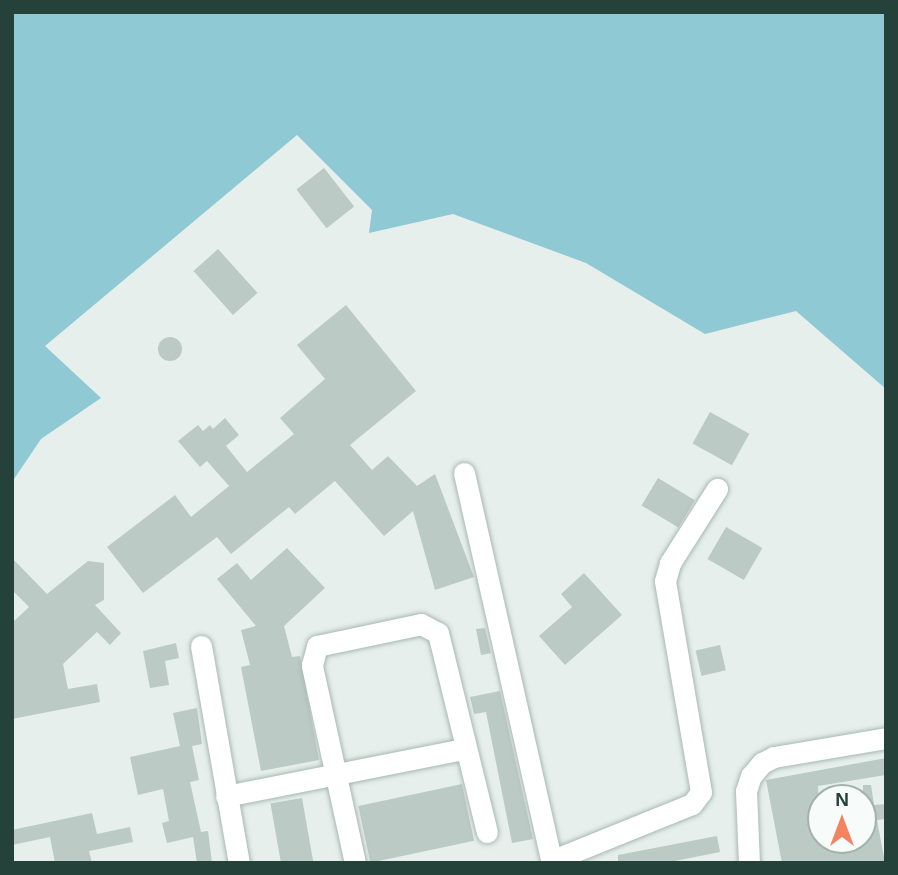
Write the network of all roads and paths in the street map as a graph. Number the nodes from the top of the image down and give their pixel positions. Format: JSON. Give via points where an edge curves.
{"nodes":[{"id":1,"x":464,"y":473,"type":"dead end"},
{"id":2,"x":717,"y":489,"type":"dead end"},
{"id":3,"x":201,"y":646,"type":"dead end"},
{"id":4,"x":886,"y":738,"type":"edge"},
{"id":5,"x":464,"y":749,"type":"junction"},
{"id":6,"x":337,"y":775,"type":"junction"},
{"id":7,"x":226,"y":796,"type":"junction"},
{"id":8,"x":487,"y":832,"type":"dead end"},
{"id":9,"x":552,"y":862,"type":"edge"},
{"id":10,"x":239,"y":863,"type":"edge"},
{"id":11,"x":355,"y":863,"type":"edge"},
{"id":12,"x":749,"y":863,"type":"edge"}],
"edges":[{"from":1,"to":9,"type":"street"},
{"from":2,"to":9,"type":"street","via":[[670,564],[665,581],[701,792],[692,804]]},
{"from":3,"to":7,"type":"street"},
{"from":4,"to":12,"type":"street","via":[[774,757],[762,763],[751,775],[746,791]]},
{"from":5,"to":6,"type":"street"},
{"from":5,"to":6,"type":"street","via":[[438,634],[421,624],[317,646],[312,655]]},
{"from":5,"to":8,"type":"street"},
{"from":6,"to":7,"type":"street"},
{"from":6,"to":11,"type":"street"},
{"from":7,"to":10,"type":"street"}]}
